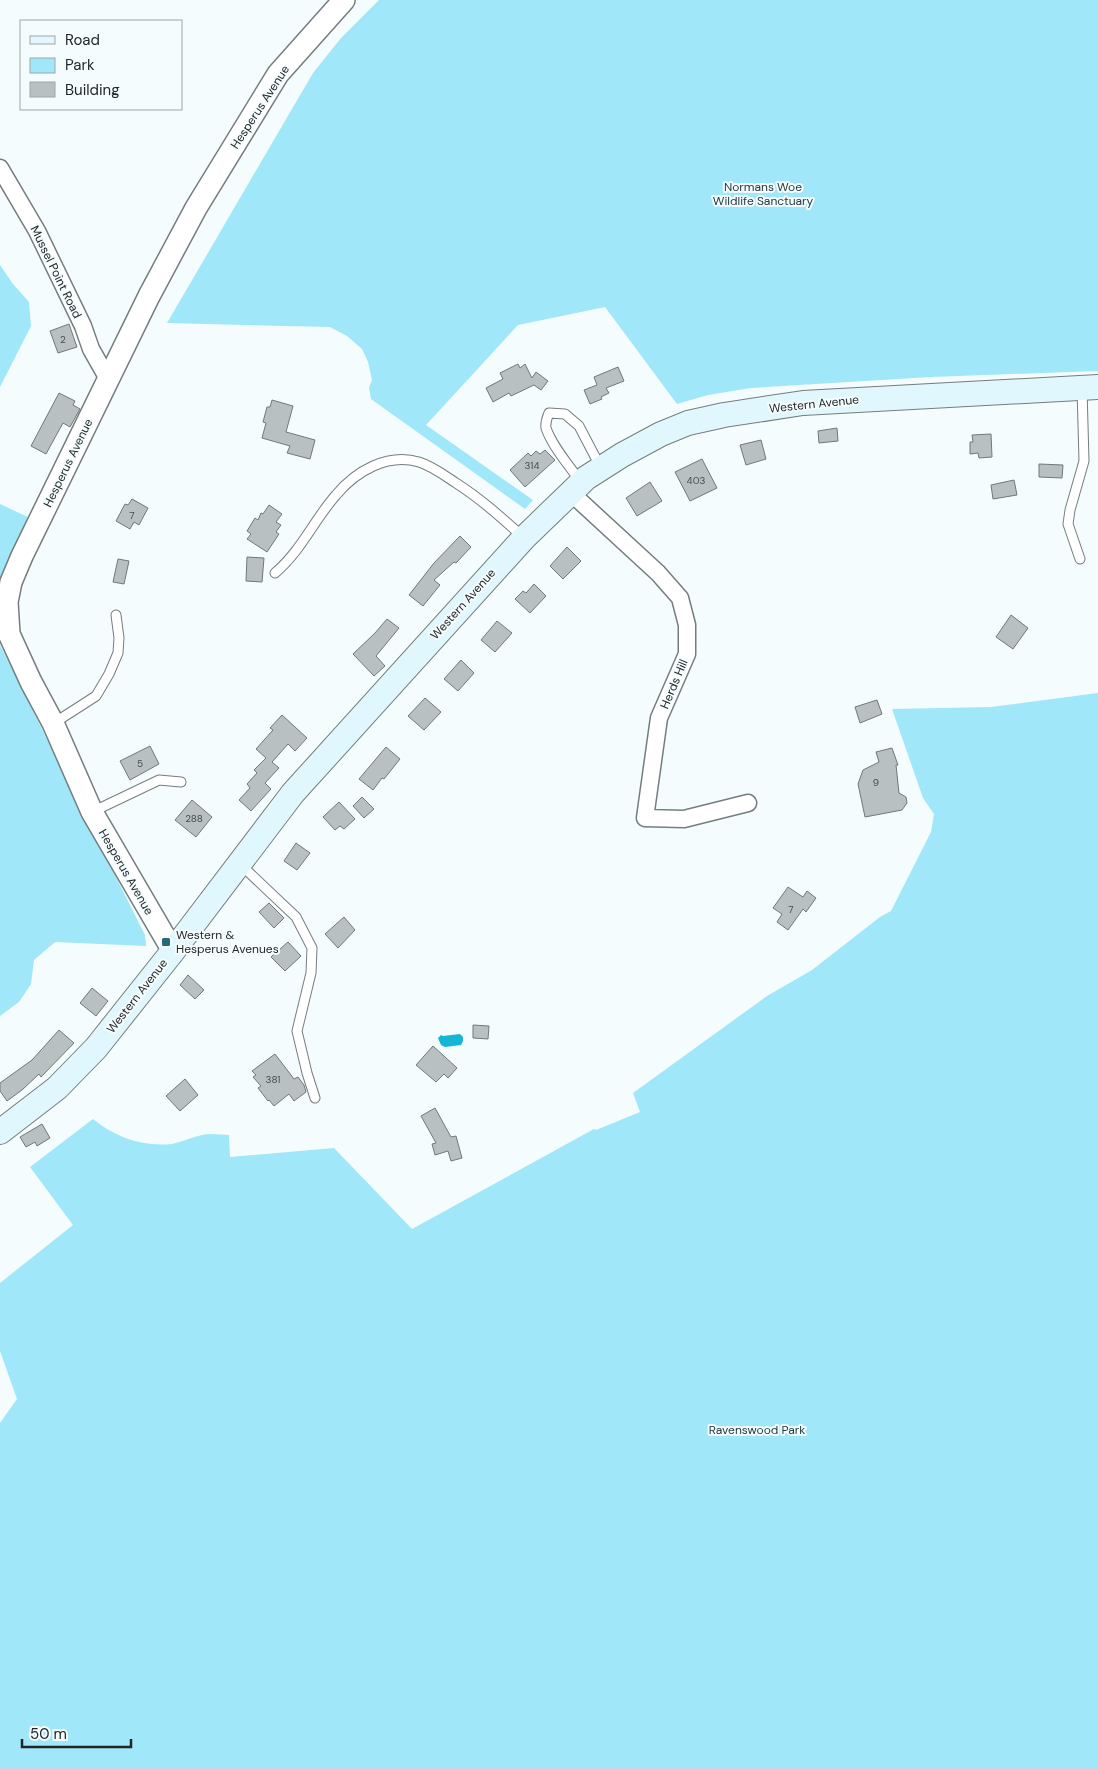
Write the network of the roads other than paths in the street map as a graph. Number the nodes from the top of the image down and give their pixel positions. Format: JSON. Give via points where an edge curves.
{"nodes":[{"id":1,"x":344,"y":0,"type":"edge"},
{"id":2,"x":0,"y":168,"type":"edge"},
{"id":3,"x":108,"y":379,"type":"junction"},
{"id":4,"x":1090,"y":388,"type":"edge"},
{"id":5,"x":601,"y":468,"type":"junction"},
{"id":6,"x":576,"y":487,"type":"junction"},
{"id":7,"x":524,"y":538,"type":"junction"},
{"id":8,"x":1080,"y":559,"type":"dead end"},
{"id":9,"x":275,"y":573,"type":"dead end"},
{"id":10,"x":116,"y":615,"type":"dead end"},
{"id":11,"x":53,"y":723,"type":"junction"},
{"id":12,"x":181,"y":782,"type":"dead end"},
{"id":13,"x":748,"y":803,"type":"dead end"},
{"id":14,"x":92,"y":812,"type":"junction"},
{"id":15,"x":239,"y":863,"type":"junction"},
{"id":16,"x":173,"y":951,"type":"junction"},
{"id":17,"x":315,"y":1098,"type":"dead end"},
{"id":18,"x":0,"y":1132,"type":"edge"}],
"edges":[{"from":1,"to":3,"type":"street","name":"Hesperus Avenue","via":[[278,74],[196,208]]},
{"from":2,"to":3,"type":"street","name":"Mussel Point Road","via":[[37,231],[94,356]]},
{"from":3,"to":11,"type":"street","name":"Hesperus Avenue","via":[[22,556],[7,602],[9,634]]},
{"from":4,"to":5,"type":"main road","name":"Western Avenue","via":[[803,403],[724,415],[688,423],[661,434]]},
{"from":4,"to":8,"type":"lane","via":[[1084,462],[1068,524]]},
{"from":5,"to":6,"type":"main road","name":"Western Avenue"},
{"from":5,"to":6,"type":"lane","via":[[579,426],[565,414],[549,413],[547,429]]},
{"from":6,"to":7,"type":"main road","name":"Western Avenue"},
{"from":6,"to":13,"type":"street","name":"Herds Hill","via":[[680,598],[688,625],[687,654],[659,718],[645,818],[684,820]]},
{"from":7,"to":9,"type":"lane","via":[[475,495],[440,472],[421,463],[394,460],[380,463],[349,480],[326,507],[292,558]]},
{"from":7,"to":15,"type":"main road","name":"Western Avenue","via":[[293,793]]},
{"from":10,"to":11,"type":"lane","via":[[118,653],[110,674],[96,696]]},
{"from":11,"to":14,"type":"street","name":"Hesperus Avenue"},
{"from":12,"to":14,"type":"lane","via":[[159,780]]},
{"from":14,"to":16,"type":"street","name":"Hesperus Avenue"},
{"from":15,"to":16,"type":"main road","name":"Western Avenue"},
{"from":15,"to":17,"type":"lane","via":[[296,918],[312,948],[311,973],[297,1031]]},
{"from":16,"to":18,"type":"main road","name":"Western Avenue","via":[[96,1048],[57,1088]]}]}
